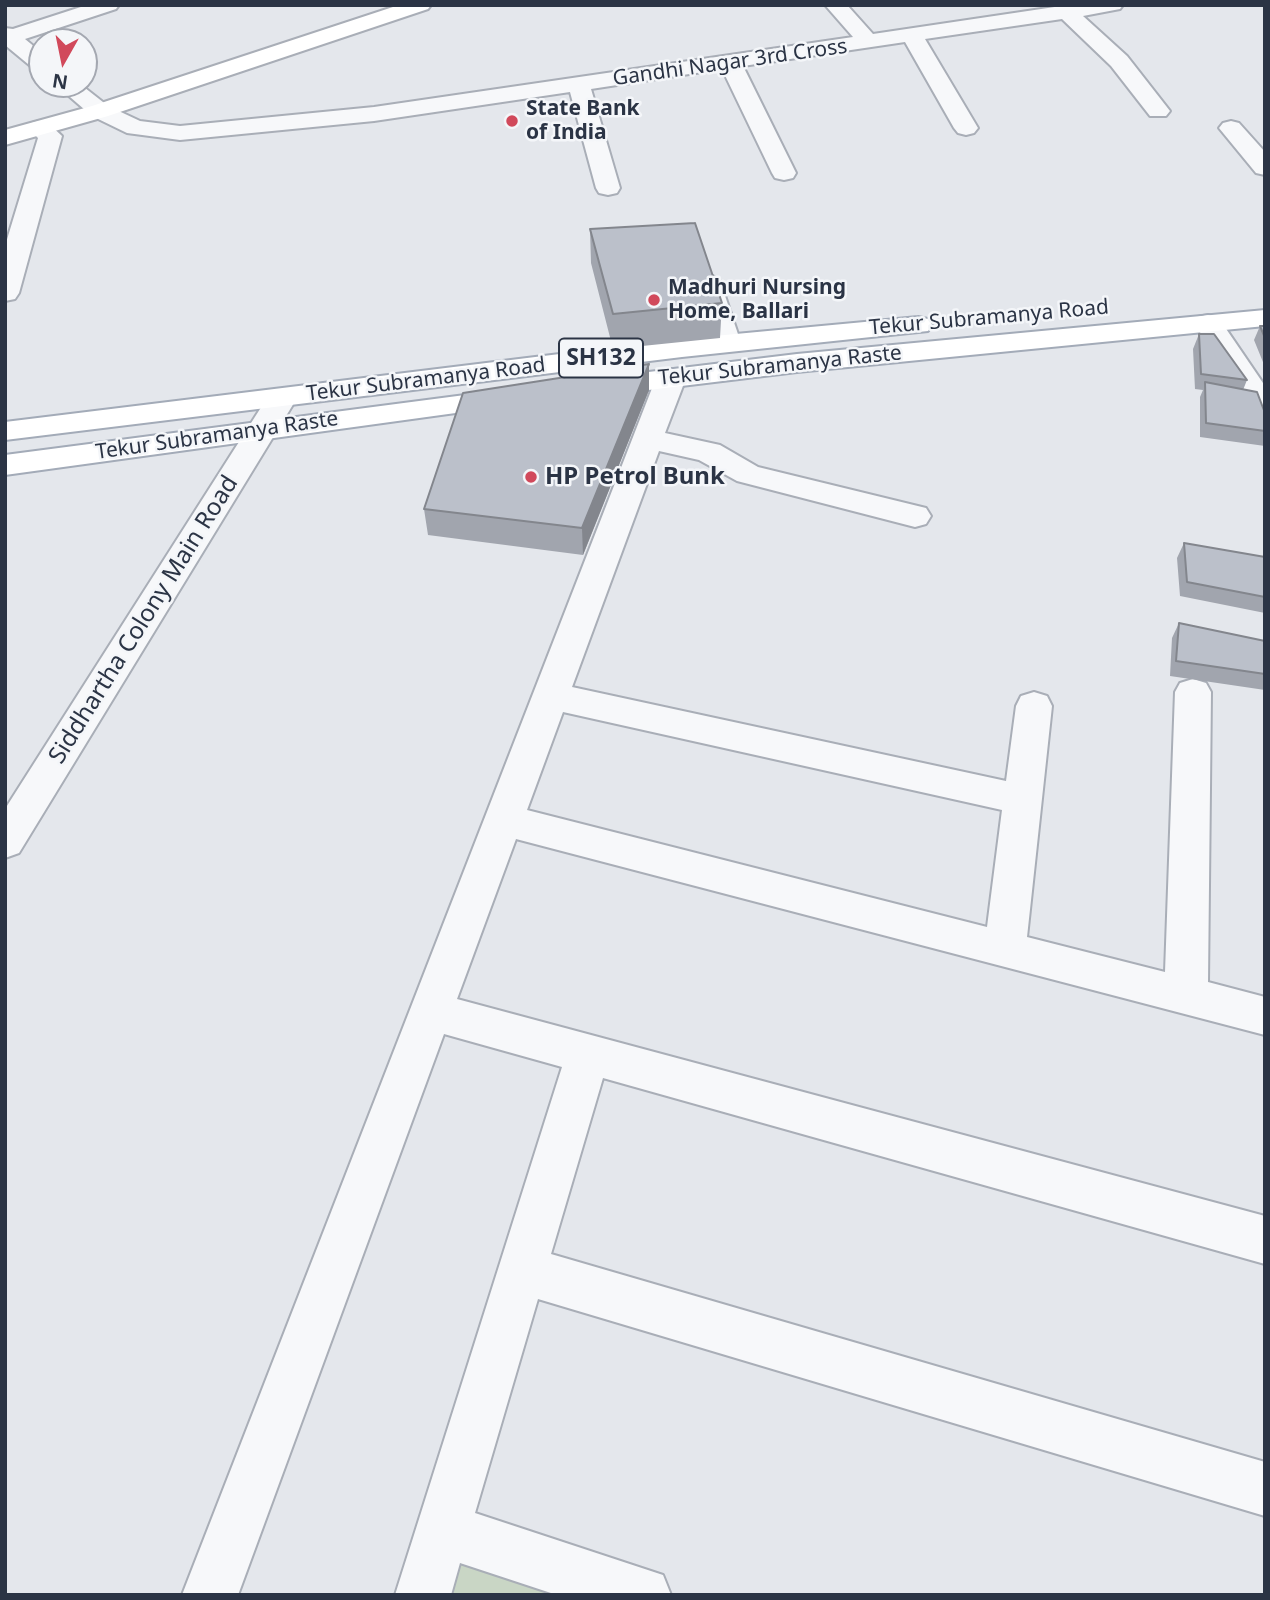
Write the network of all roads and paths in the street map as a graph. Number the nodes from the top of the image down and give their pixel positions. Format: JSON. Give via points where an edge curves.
{"nodes":[{"id":1,"x":109,"y":5,"type":"edge"},
{"id":2,"x":421,"y":5,"type":"edge"},
{"id":3,"x":835,"y":5,"type":"edge"},
{"id":4,"x":991,"y":5,"type":"edge"},
{"id":5,"x":1113,"y":5,"type":"edge"},
{"id":6,"x":1067,"y":12,"type":"junction"},
{"id":7,"x":1008,"y":21,"type":"junction"},
{"id":8,"x":912,"y":36,"type":"junction"},
{"id":9,"x":7,"y":37,"type":"edge"},
{"id":10,"x":869,"y":42,"type":"junction"},
{"id":11,"x":28,"y":53,"type":"edge"},
{"id":12,"x":730,"y":63,"type":"junction"},
{"id":13,"x":579,"y":85,"type":"junction"},
{"id":14,"x":84,"y":98,"type":"edge"},
{"id":15,"x":100,"y":111,"type":"junction"},
{"id":16,"x":1158,"y":111,"type":"dead end"},
{"id":17,"x":40,"y":128,"type":"junction"},
{"id":18,"x":966,"y":128,"type":"dead end"},
{"id":19,"x":1231,"y":128,"type":"dead end"},
{"id":20,"x":5,"y":138,"type":"edge"},
{"id":21,"x":1265,"y":168,"type":"edge"},
{"id":22,"x":784,"y":173,"type":"dead end"},
{"id":23,"x":608,"y":188,"type":"dead end"},
{"id":24,"x":705,"y":263,"type":"edge"},
{"id":25,"x":5,"y":293,"type":"edge"},
{"id":26,"x":1210,"y":310,"type":"junction"},
{"id":27,"x":1265,"y":318,"type":"edge"},
{"id":28,"x":731,"y":343,"type":"junction"},
{"id":29,"x":671,"y":378,"type":"junction"},
{"id":30,"x":578,"y":390,"type":"edge"},
{"id":31,"x":537,"y":395,"type":"edge"},
{"id":32,"x":282,"y":398,"type":"junction"},
{"id":33,"x":1265,"y":408,"type":"edge"},
{"id":34,"x":263,"y":429,"type":"junction"},
{"id":35,"x":5,"y":431,"type":"edge"},
{"id":36,"x":648,"y":439,"type":"junction"},
{"id":37,"x":5,"y":465,"type":"edge"},
{"id":38,"x":915,"y":516,"type":"dead end"},
{"id":39,"x":1193,"y":692,"type":"dead end"},
{"id":40,"x":551,"y":696,"type":"junction"},
{"id":41,"x":1034,"y":706,"type":"dead end"},
{"id":42,"x":1023,"y":800,"type":"junction"},
{"id":43,"x":503,"y":820,"type":"junction"},
{"id":44,"x":5,"y":842,"type":"edge"},
{"id":45,"x":1005,"y":948,"type":"junction"},
{"id":46,"x":1186,"y":995,"type":"junction"},
{"id":47,"x":431,"y":1011,"type":"junction"},
{"id":48,"x":1265,"y":1016,"type":"edge"},
{"id":49,"x":588,"y":1053,"type":"junction"},
{"id":50,"x":1265,"y":1240,"type":"edge"},
{"id":51,"x":522,"y":1270,"type":"junction"},
{"id":52,"x":1265,"y":1489,"type":"edge"},
{"id":53,"x":443,"y":1530,"type":"junction"},
{"id":54,"x":210,"y":1595,"type":"edge"},
{"id":55,"x":423,"y":1595,"type":"edge"},
{"id":56,"x":643,"y":1595,"type":"edge"}],
"edges":[{"from":1,"to":9,"type":"street"},
{"from":2,"to":15,"type":"main road"},
{"from":3,"to":10,"type":"street"},
{"from":4,"to":7,"type":"street"},
{"from":5,"to":6,"type":"street","name":"Gandhi Nagar 3rd Cross"},
{"from":6,"to":7,"type":"street","name":"Gandhi Nagar 3rd Cross"},
{"from":6,"to":16,"type":"street","via":[[1119,61]]},
{"from":7,"to":8,"type":"street","name":"Gandhi Nagar 3rd Cross"},
{"from":8,"to":10,"type":"street","name":"Gandhi Nagar 3rd Cross"},
{"from":8,"to":18,"type":"street"},
{"from":9,"to":11,"type":"street"},
{"from":10,"to":12,"type":"street","name":"Gandhi Nagar 3rd Cross"},
{"from":12,"to":13,"type":"street","name":"Gandhi Nagar 3rd Cross"},
{"from":12,"to":22,"type":"street"},
{"from":13,"to":15,"type":"street","name":"Gandhi Nagar 3rd Cross","via":[[374,114],[180,133],[135,128]]},
{"from":13,"to":23,"type":"street"},
{"from":14,"to":15,"type":"street","name":"Gandhi Nagar 3rd Cross"},
{"from":15,"to":17,"type":"main road"},
{"from":17,"to":20,"type":"main road"},
{"from":17,"to":25,"type":"street","via":[[50,136]]},
{"from":19,"to":21,"type":"street"},
{"from":24,"to":28,"type":"lane"},
{"from":26,"to":27,"type":"main road","name":"Tekur Subramanya Raste","number":"SH132"},
{"from":26,"to":28,"type":"main road","name":"Tekur Subramanya Road","number":"SH132"},
{"from":26,"to":29,"type":"main road","name":"Tekur Subramanya Raste","number":"SH132"},
{"from":26,"to":33,"type":"street"},
{"from":28,"to":32,"type":"main road","name":"Tekur Subramanya Road","number":"SH132"},
{"from":29,"to":30,"type":"main road","name":"Tekur Subramanya Raste","number":"SH132"},
{"from":29,"to":36,"type":"street"},
{"from":31,"to":34,"type":"main road","name":"Tekur Subramanya Raste","number":"SH132"},
{"from":32,"to":34,"type":"street","name":"Siddhartha Colony Main Road"},
{"from":32,"to":35,"type":"main road","name":"Tekur Subramanya Road","number":"SH132"},
{"from":34,"to":37,"type":"main road","name":"Tekur Subramanya Raste","number":"SH132"},
{"from":34,"to":44,"type":"street","name":"Siddhartha Colony Main Road"},
{"from":36,"to":38,"type":"street","via":[[709,452],[748,474]]},
{"from":36,"to":40,"type":"street"},
{"from":39,"to":46,"type":"street"},
{"from":40,"to":42,"type":"street"},
{"from":40,"to":43,"type":"street"},
{"from":41,"to":42,"type":"street"},
{"from":42,"to":45,"type":"street"},
{"from":43,"to":45,"type":"street"},
{"from":43,"to":47,"type":"street"},
{"from":45,"to":46,"type":"street"},
{"from":46,"to":48,"type":"street"},
{"from":47,"to":49,"type":"street"},
{"from":47,"to":54,"type":"street"},
{"from":49,"to":50,"type":"street"},
{"from":49,"to":51,"type":"street"},
{"from":51,"to":52,"type":"street"},
{"from":51,"to":53,"type":"street"},
{"from":53,"to":55,"type":"street"},
{"from":53,"to":56,"type":"street"}]}
